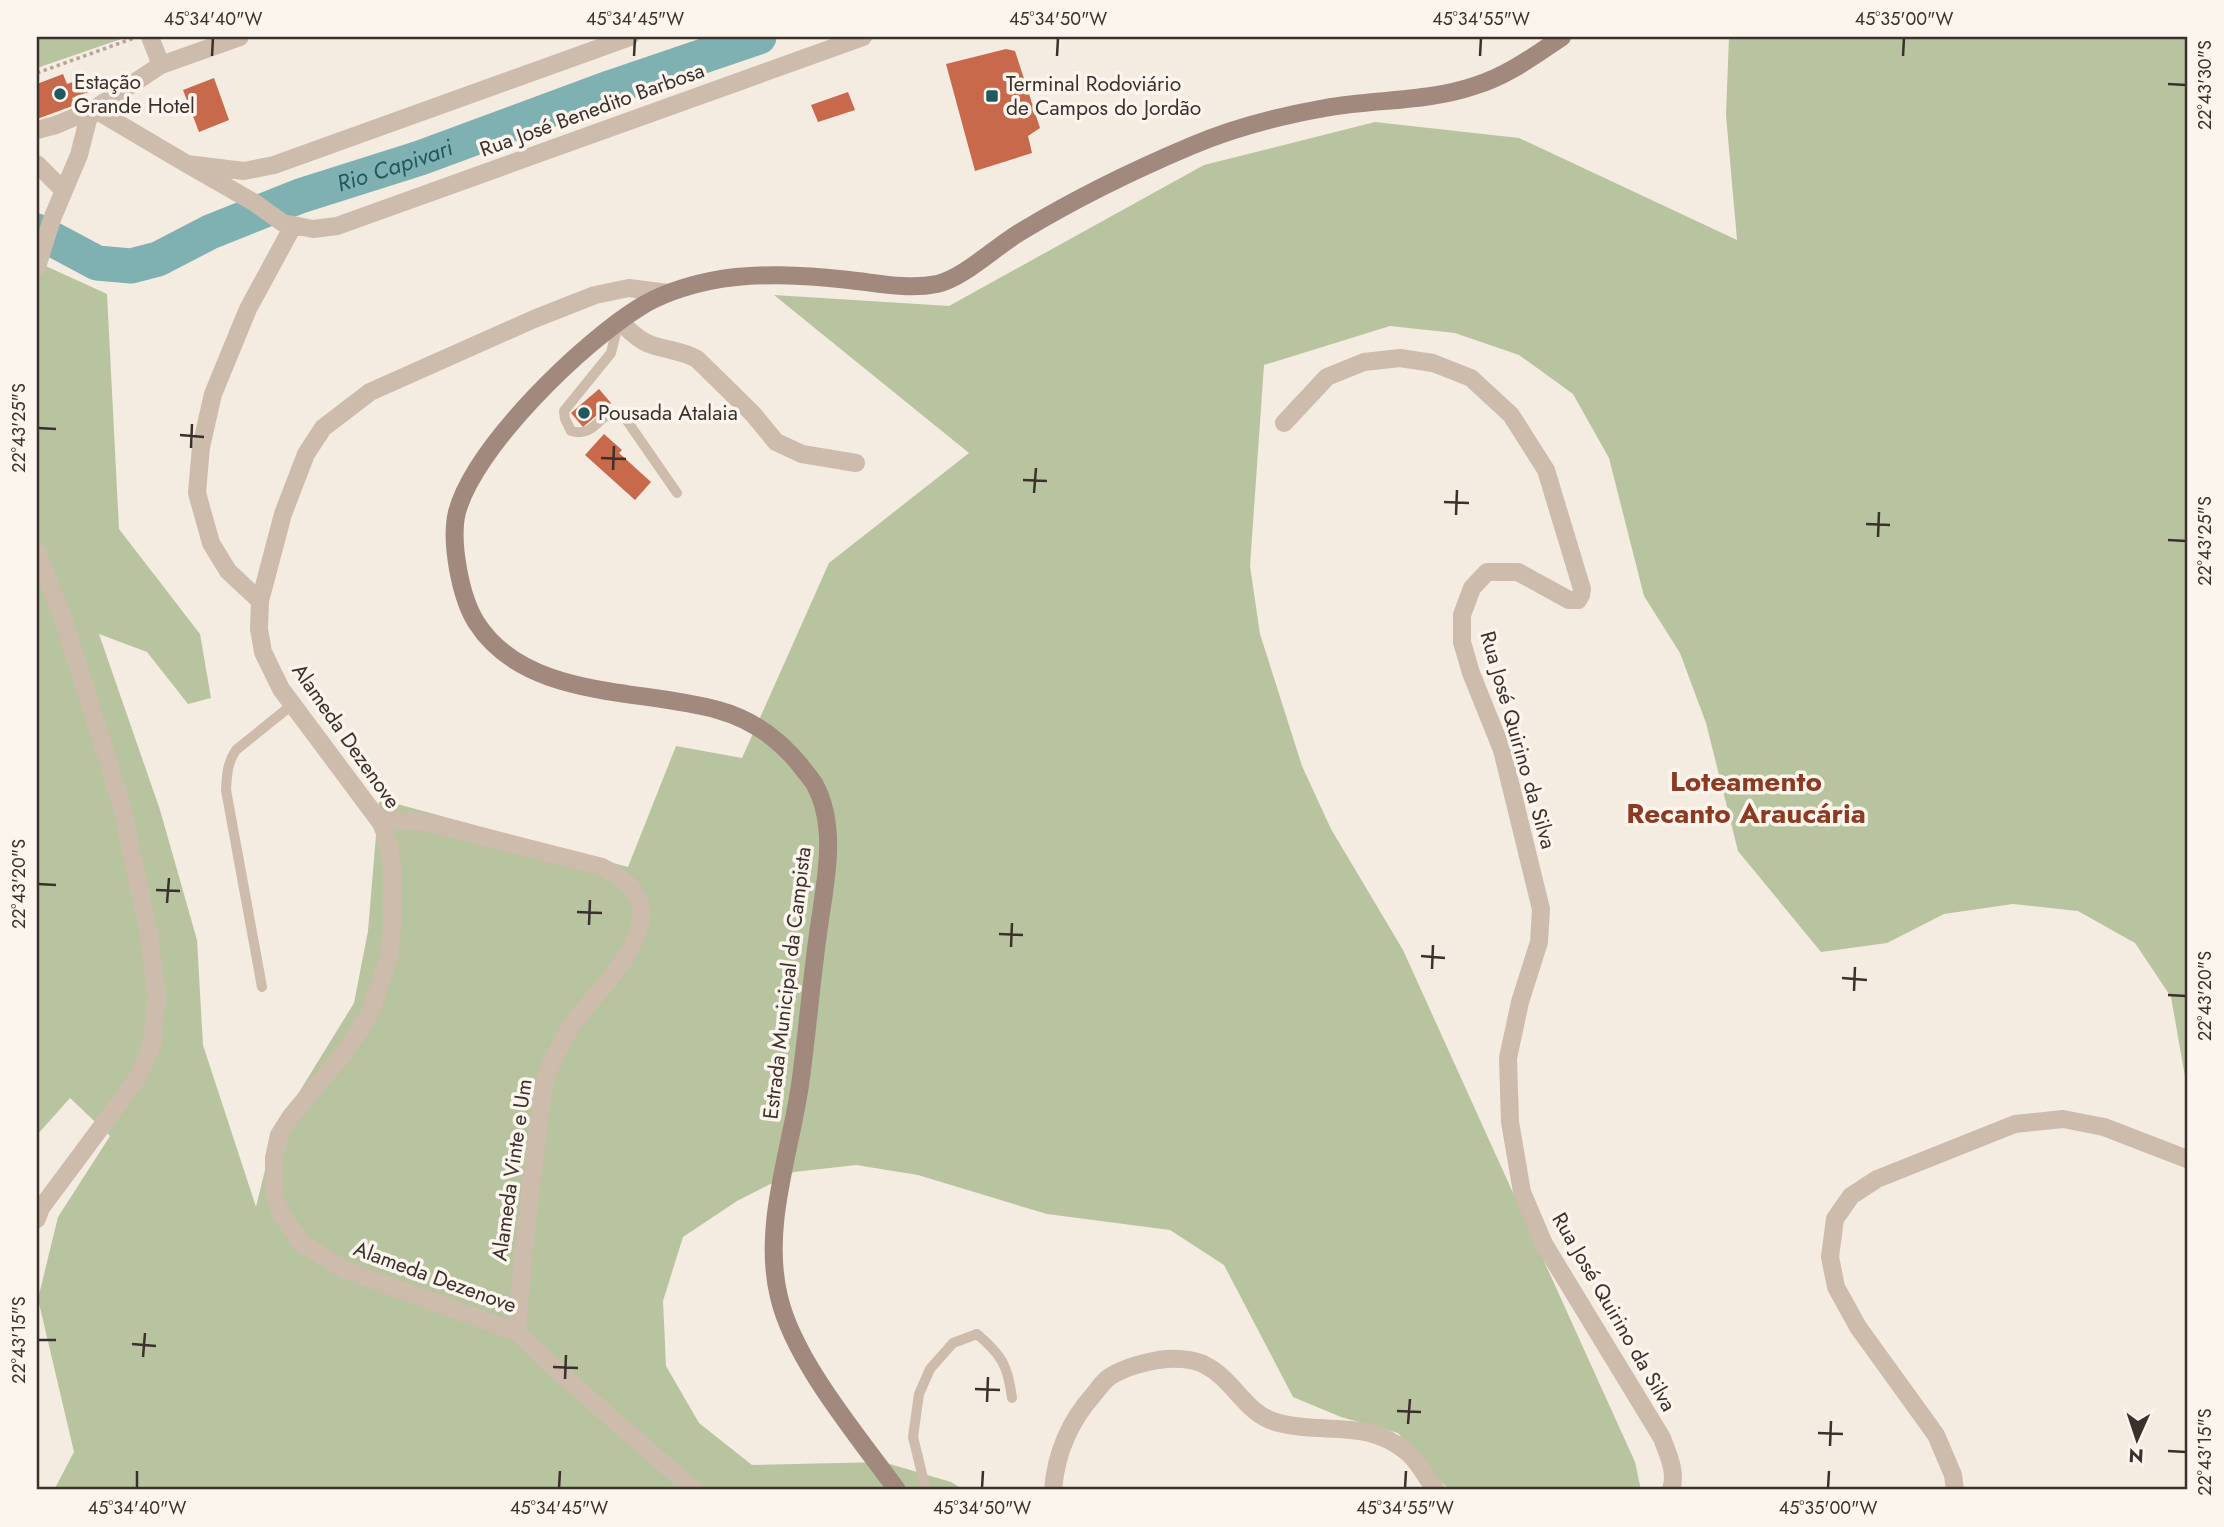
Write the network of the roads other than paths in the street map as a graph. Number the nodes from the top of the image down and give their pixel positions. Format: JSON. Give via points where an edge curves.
{"nodes":[{"id":1,"x":150,"y":37,"type":"edge"},
{"id":2,"x":240,"y":37,"type":"edge"},
{"id":3,"x":630,"y":37,"type":"edge"},
{"id":4,"x":863,"y":37,"type":"edge"},
{"id":5,"x":1562,"y":37,"type":"edge"},
{"id":6,"x":161,"y":65,"type":"junction"},
{"id":7,"x":92,"y":110,"type":"junction"},
{"id":8,"x":37,"y":130,"type":"edge"},
{"id":9,"x":37,"y":164,"type":"edge"},
{"id":10,"x":187,"y":164,"type":"junction"},
{"id":11,"x":64,"y":190,"type":"junction"},
{"id":12,"x":288,"y":224,"type":"junction"},
{"id":13,"x":39,"y":263,"type":"edge"},
{"id":14,"x":668,"y":293,"type":"junction"},
{"id":15,"x":618,"y":321,"type":"junction"},
{"id":16,"x":1284,"y":424,"type":"dead end"},
{"id":17,"x":856,"y":463,"type":"dead end"},
{"id":18,"x":677,"y":493,"type":"dead end"},
{"id":19,"x":37,"y":551,"type":"edge"},
{"id":20,"x":260,"y":601,"type":"junction"},
{"id":21,"x":293,"y":704,"type":"junction"},
{"id":22,"x":381,"y":823,"type":"junction"},
{"id":23,"x":262,"y":987,"type":"dead end"},
{"id":24,"x":2187,"y":1159,"type":"edge"},
{"id":25,"x":38,"y":1211,"type":"edge"},
{"id":26,"x":517,"y":1332,"type":"junction"},
{"id":27,"x":1012,"y":1398,"type":"dead end"},
{"id":28,"x":694,"y":1490,"type":"edge"},
{"id":29,"x":897,"y":1490,"type":"edge"},
{"id":30,"x":926,"y":1490,"type":"edge"},
{"id":31,"x":1054,"y":1490,"type":"edge"},
{"id":32,"x":1436,"y":1490,"type":"edge"},
{"id":33,"x":1671,"y":1490,"type":"edge"},
{"id":34,"x":1955,"y":1490,"type":"edge"}],
"edges":[{"from":1,"to":6,"type":"street"},
{"from":2,"to":6,"type":"street"},
{"from":3,"to":10,"type":"street","via":[[274,165],[244,171]]},
{"from":4,"to":12,"type":"street","name":"Rua José Benedito Barbosa","via":[[337,226],[313,229]]},
{"from":5,"to":14,"type":"main road","name":"Estrada Municipal da Campista","via":[[1517,68],[1480,85],[1325,108],[1259,123],[1195,145],[1030,226],[958,276],[937,284],[907,286],[809,275],[759,275],[710,281]]},
{"from":6,"to":7,"type":"street"},
{"from":7,"to":8,"type":"street"},
{"from":7,"to":10,"type":"street"},
{"from":7,"to":11,"type":"street"},
{"from":9,"to":11,"type":"street"},
{"from":10,"to":12,"type":"street"},
{"from":11,"to":13,"type":"street"},
{"from":12,"to":20,"type":"street","via":[[214,394],[201,447],[197,493],[211,543],[228,571]]},
{"from":14,"to":15,"type":"main road","name":"Estrada Municipal da Campista"},
{"from":14,"to":20,"type":"street","name":"Alameda Dezenove","via":[[629,288],[595,295],[370,392],[344,411],[323,428],[306,454],[283,514]]},
{"from":15,"to":17,"type":"street","via":[[639,339],[697,359],[776,442],[802,454]]},
{"from":15,"to":18,"type":"lane","via":[[611,354],[564,411],[565,419],[571,431],[579,433],[589,431],[610,414],[623,415]]},
{"from":15,"to":29,"type":"main road","name":"Estrada Municipal da Campista","via":[[558,372],[475,472],[458,510],[454,536],[463,594],[477,623],[502,652],[575,686],[722,711],[763,730],[815,784],[825,814],[829,856],[773,1254],[779,1298],[793,1338]]},
{"from":16,"to":33,"type":"street","name":"Rua José Quirino da Silva","via":[[1327,377],[1364,362],[1400,358],[1433,363],[1471,378],[1511,415],[1546,470],[1581,595],[1569,600],[1518,572],[1487,572],[1472,588],[1462,615],[1462,642],[1502,750],[1541,909],[1539,942],[1508,1058],[1510,1122],[1522,1192],[1544,1244],[1662,1438],[1672,1468]]},
{"from":19,"to":25,"type":"street","via":[[122,806],[157,996],[152,1044],[137,1079]]},
{"from":20,"to":21,"type":"street","name":"Alameda Dezenove","via":[[263,652]]},
{"from":21,"to":22,"type":"street","name":"Alameda Dezenove"},
{"from":21,"to":23,"type":"lane","via":[[236,751],[227,770],[226,790]]},
{"from":22,"to":26,"type":"street","name":"Alameda Dezenove","via":[[392,867],[388,957],[369,1015],[279,1135],[274,1191],[280,1211],[301,1243],[345,1270]]},
{"from":22,"to":26,"type":"street","name":"Alameda Vinte e Um","via":[[426,821],[602,867],[624,878],[641,904],[630,952],[571,1026],[544,1088]]},
{"from":24,"to":34,"type":"street","via":[[2104,1127],[2063,1119],[2015,1124],[1877,1179],[1851,1196],[1835,1219],[1830,1257],[1836,1287],[1858,1327],[1936,1435]]},
{"from":26,"to":28,"type":"street","name":"Alameda Dezenove"},
{"from":27,"to":30,"type":"lane","via":[[1009,1373],[994,1348],[977,1334],[953,1343],[930,1369],[919,1394],[913,1437]]},
{"from":31,"to":32,"type":"street","via":[[1061,1446],[1081,1408],[1109,1378],[1141,1363],[1170,1359],[1203,1363],[1225,1377],[1259,1415],[1279,1423],[1384,1436],[1409,1454]]}]}
